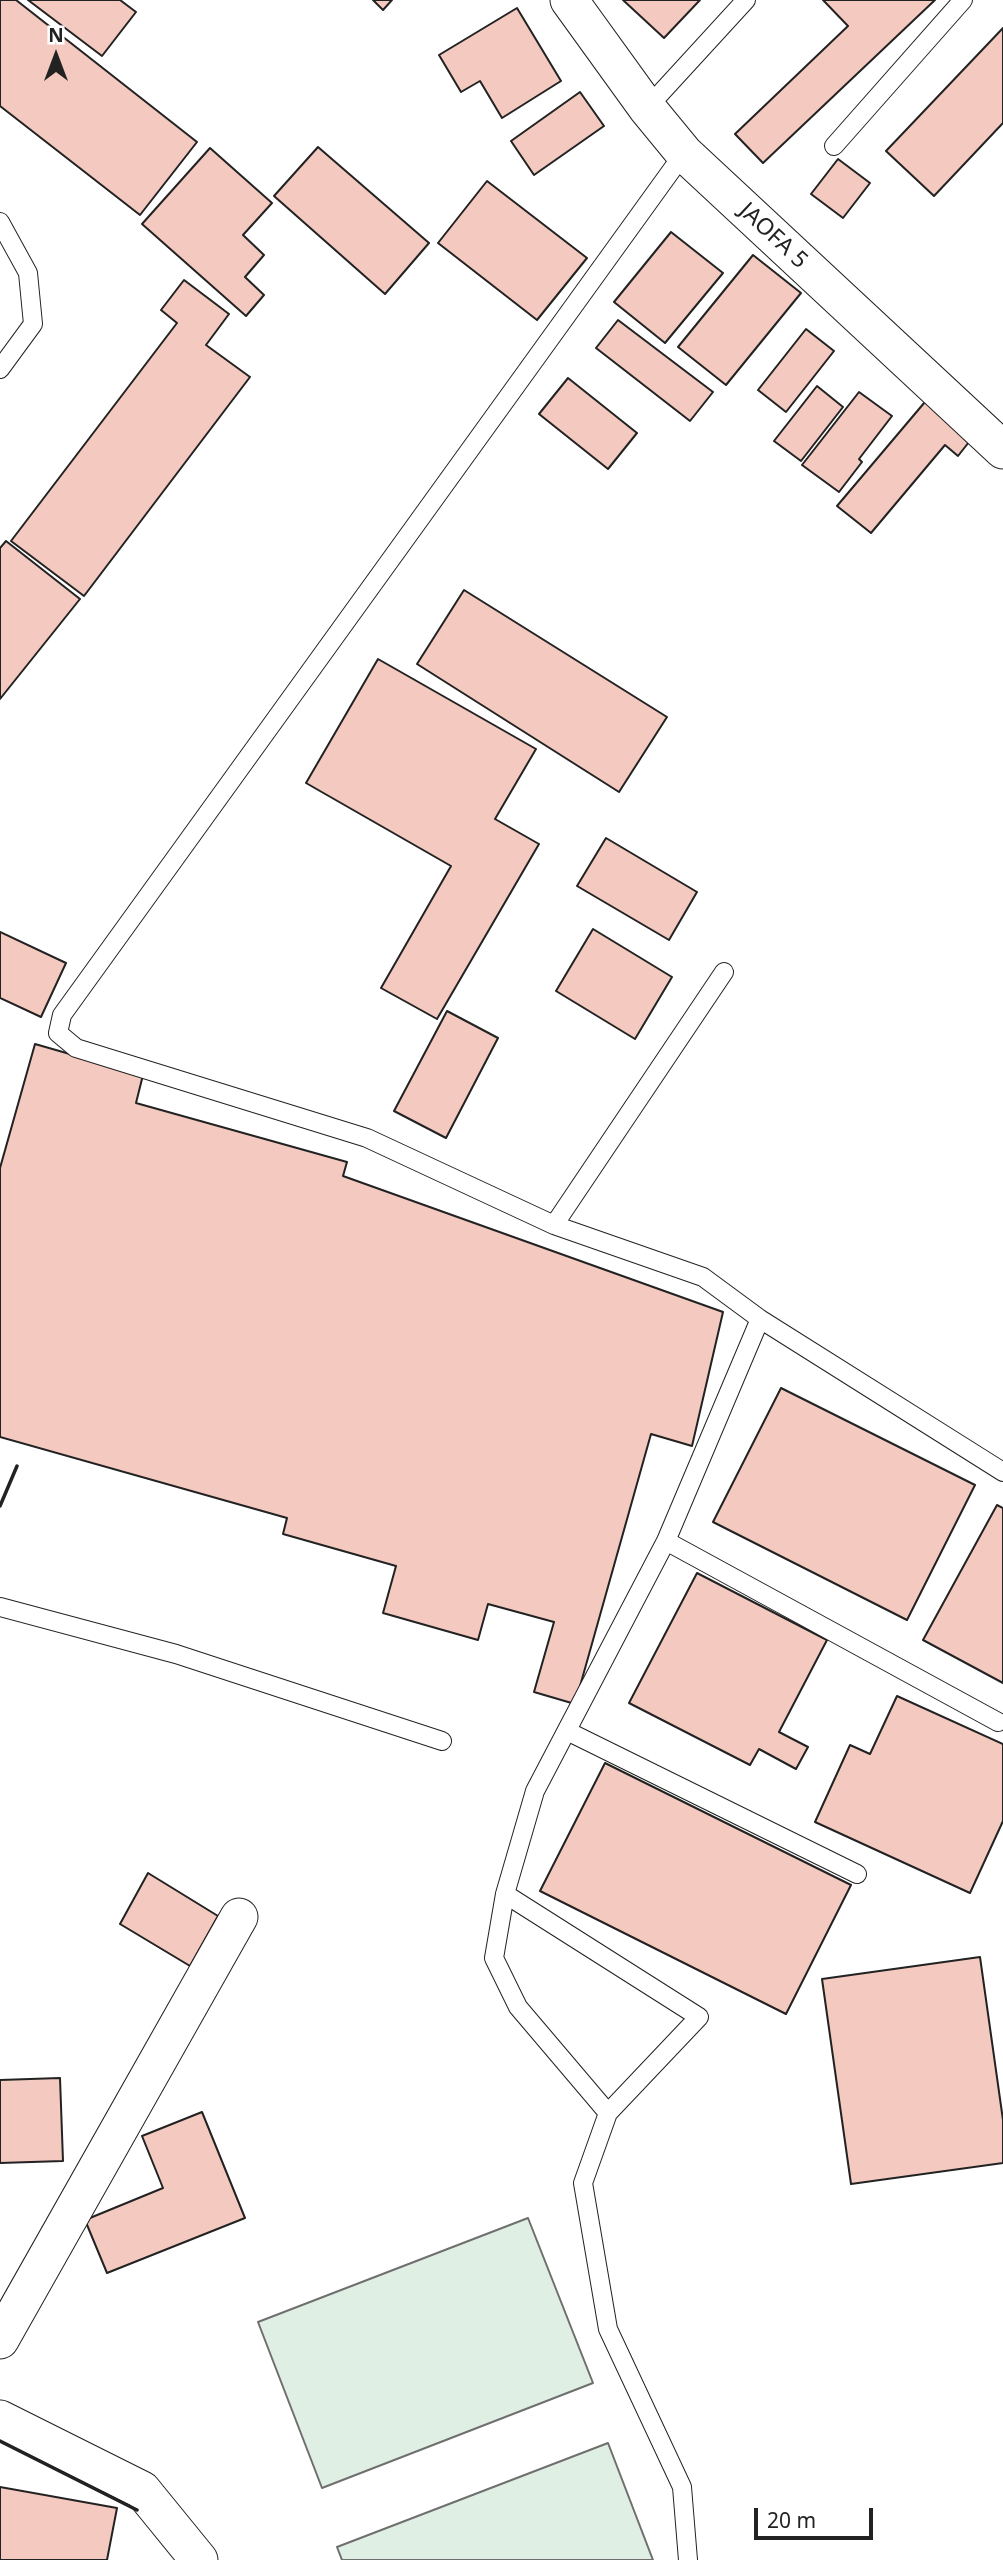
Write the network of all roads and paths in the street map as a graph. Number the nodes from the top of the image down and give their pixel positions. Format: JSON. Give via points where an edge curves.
{"nodes":[{"id":1,"x":569,"y":0,"type":"edge"},
{"id":2,"x":746,"y":0,"type":"edge"},
{"id":3,"x":963,"y":0,"type":"edge"},
{"id":4,"x":647,"y":108,"type":"junction"},
{"id":5,"x":834,"y":146,"type":"dead end"},
{"id":6,"x":684,"y":153,"type":"junction"},
{"id":7,"x":0,"y":222,"type":"edge"},
{"id":8,"x":0,"y":369,"type":"edge"},
{"id":9,"x":1003,"y":450,"type":"edge"},
{"id":10,"x":724,"y":972,"type":"dead end"},
{"id":11,"x":554,"y":1224,"type":"junction"},
{"id":12,"x":760,"y":1319,"type":"junction"},
{"id":13,"x":1003,"y":1472,"type":"edge"},
{"id":14,"x":666,"y":1541,"type":"junction"},
{"id":15,"x":0,"y":1607,"type":"edge"},
{"id":16,"x":999,"y":1722,"type":"dead end"},
{"id":17,"x":567,"y":1731,"type":"junction"},
{"id":18,"x":442,"y":1741,"type":"dead end"},
{"id":19,"x":857,"y":1874,"type":"dead end"},
{"id":20,"x":505,"y":1894,"type":"junction"},
{"id":21,"x":239,"y":1917,"type":"dead end"},
{"id":22,"x":608,"y":2113,"type":"junction"},
{"id":23,"x":0,"y":2340,"type":"edge"},
{"id":24,"x":0,"y":2419,"type":"edge"},
{"id":25,"x":199,"y":2560,"type":"edge"},
{"id":26,"x":688,"y":2560,"type":"edge"}],
"edges":[{"from":1,"to":4,"type":"street","name":"JAOFA 5"},
{"from":2,"to":4,"type":"lane"},
{"from":3,"to":5,"type":"lane"},
{"from":4,"to":6,"type":"street","name":"JAOFA 5"},
{"from":6,"to":9,"type":"street","name":"JAOFA 5"},
{"from":6,"to":11,"type":"lane","via":[[70,1003],[58,1033],[76,1048],[367,1138]]},
{"from":7,"to":8,"type":"lane","via":[[28,273],[33,324]]},
{"from":10,"to":11,"type":"lane"},
{"from":11,"to":12,"type":"lane","via":[[703,1277]]},
{"from":12,"to":13,"type":"lane"},
{"from":12,"to":14,"type":"lane"},
{"from":14,"to":16,"type":"lane"},
{"from":14,"to":17,"type":"lane"},
{"from":15,"to":18,"type":"lane","via":[[176,1654]]},
{"from":17,"to":19,"type":"lane"},
{"from":17,"to":20,"type":"lane","via":[[535,1791]]},
{"from":20,"to":22,"type":"lane","via":[[494,1958],[518,2007]]},
{"from":20,"to":22,"type":"lane","via":[[699,2017]]},
{"from":21,"to":23,"type":"street"},
{"from":22,"to":26,"type":"lane","via":[[583,2183],[608,2329],[682,2487]]},
{"from":24,"to":25,"type":"street","via":[[142,2490]]}]}
